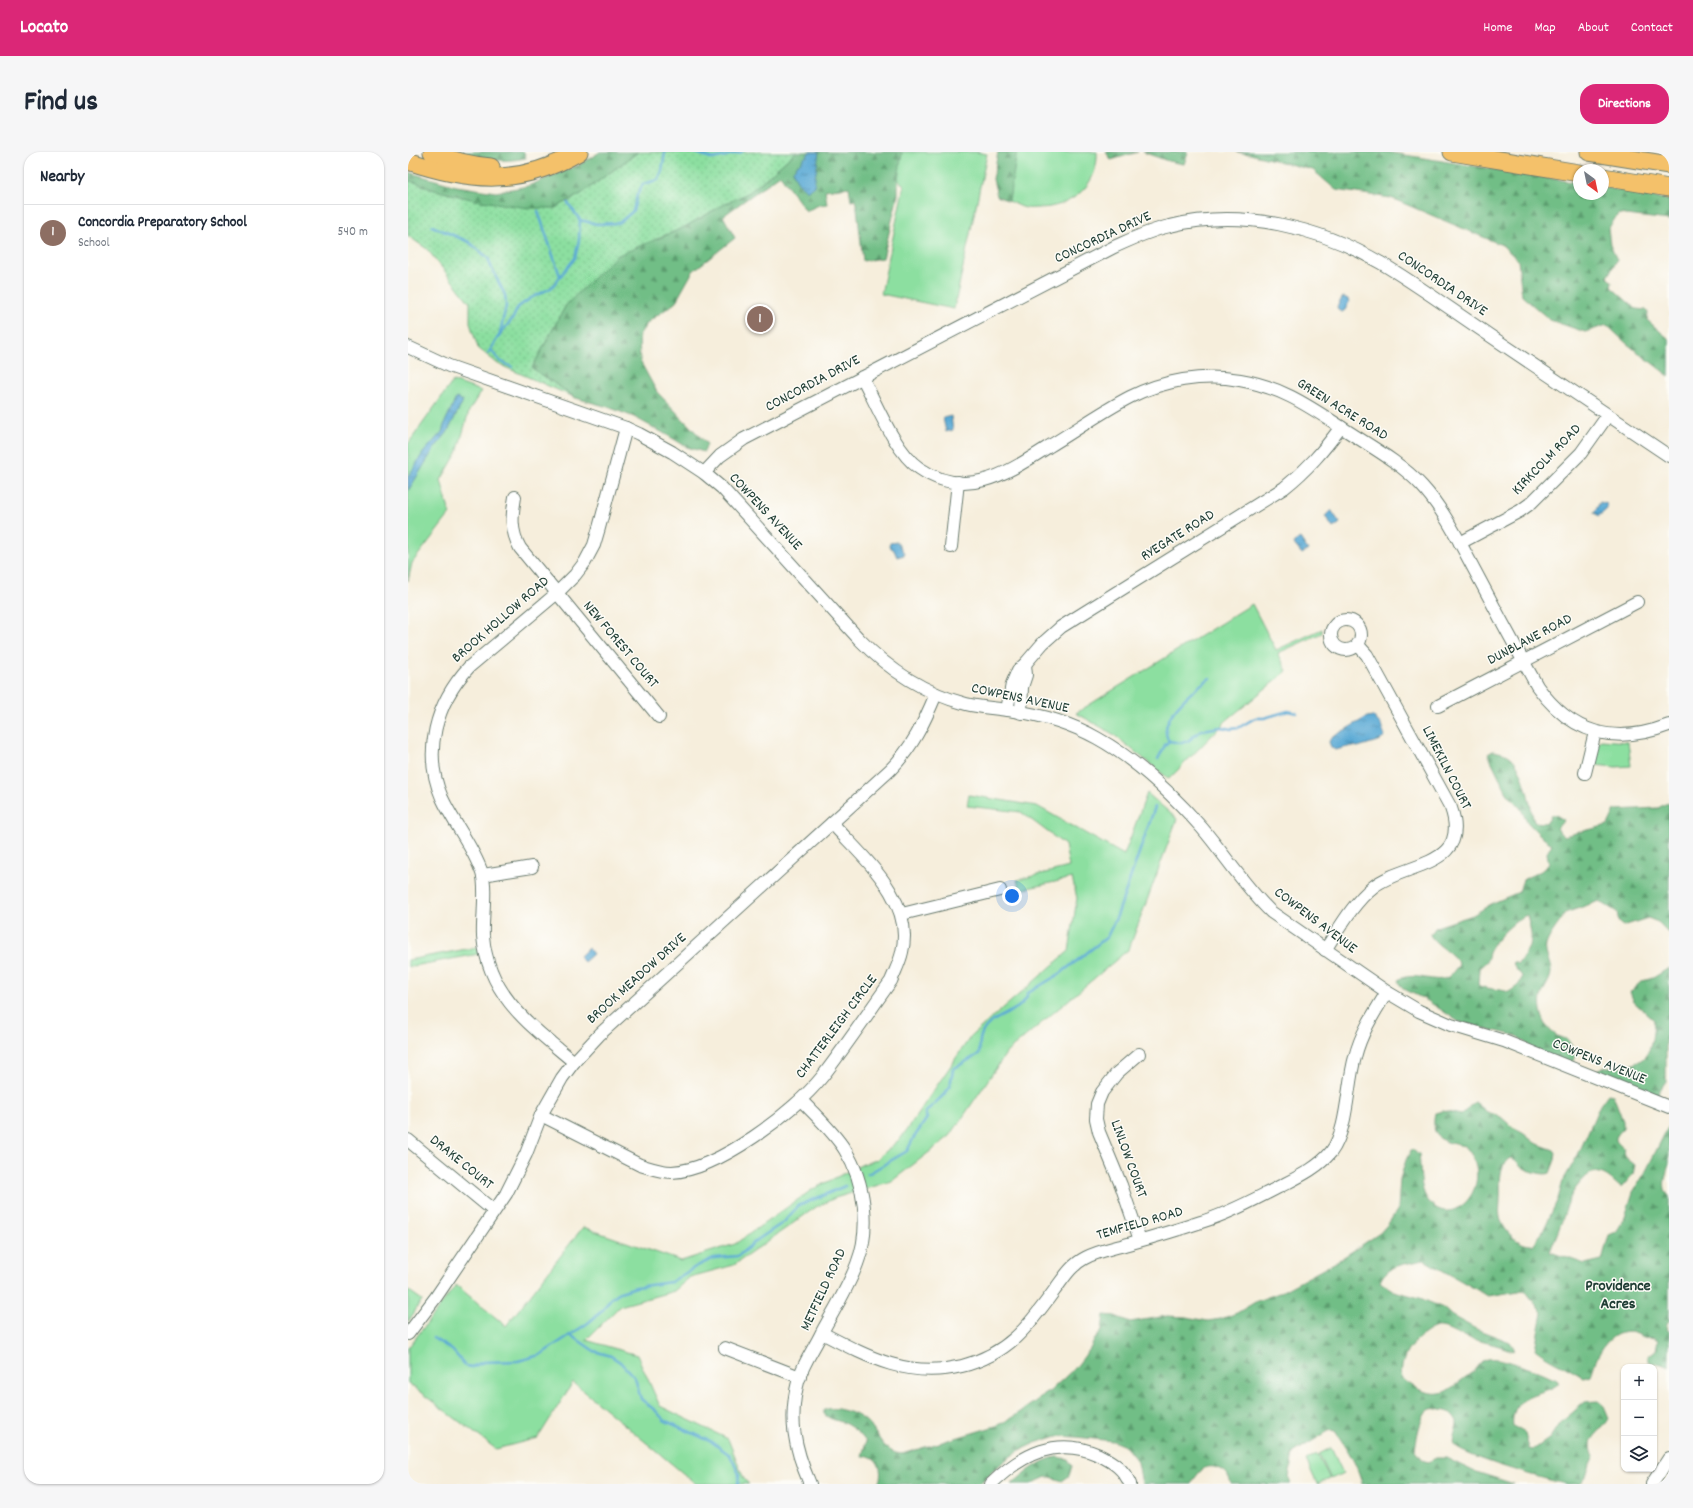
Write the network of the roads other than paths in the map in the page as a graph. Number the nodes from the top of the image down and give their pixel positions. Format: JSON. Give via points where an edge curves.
{"nodes":[{"id":1,"x":432,"y":152,"type":"edge"},
{"id":2,"x":563,"y":152,"type":"edge"},
{"id":3,"x":579,"y":152,"type":"edge"},
{"id":4,"x":1452,"y":152,"type":"edge"},
{"id":5,"x":1589,"y":152,"type":"edge"},
{"id":6,"x":408,"y":161,"type":"edge"},
{"id":7,"x":1669,"y":165,"type":"edge"},
{"id":8,"x":1573,"y":172,"type":"edge"},
{"id":9,"x":1609,"y":178,"type":"edge"},
{"id":10,"x":1669,"y":188,"type":"edge"},
{"id":11,"x":408,"y":347,"type":"edge"},
{"id":12,"x":862,"y":377,"type":"junction"},
{"id":13,"x":1608,"y":415,"type":"junction"},
{"id":14,"x":1341,"y":427,"type":"junction"},
{"id":15,"x":626,"y":428,"type":"junction"},
{"id":16,"x":1669,"y":456,"type":"edge"},
{"id":17,"x":704,"y":473,"type":"junction"},
{"id":18,"x":958,"y":482,"type":"junction"},
{"id":19,"x":515,"y":497,"type":"dead end"},
{"id":20,"x":1460,"y":543,"type":"junction"},
{"id":21,"x":951,"y":547,"type":"dead end"},
{"id":22,"x":556,"y":594,"type":"junction"},
{"id":23,"x":1637,"y":602,"type":"dead end"},
{"id":24,"x":1358,"y":645,"type":"dead end"},
{"id":25,"x":1523,"y":661,"type":"junction"},
{"id":26,"x":1025,"y":664,"type":"junction"},
{"id":27,"x":936,"y":694,"type":"junction"},
{"id":28,"x":1438,"y":706,"type":"dead end"},
{"id":29,"x":1007,"y":710,"type":"junction"},
{"id":30,"x":1021,"y":712,"type":"junction"},
{"id":31,"x":659,"y":717,"type":"dead end"},
{"id":32,"x":1669,"y":725,"type":"edge"},
{"id":33,"x":1595,"y":732,"type":"junction"},
{"id":34,"x":1585,"y":772,"type":"dead end"},
{"id":35,"x":832,"y":823,"type":"junction"},
{"id":36,"x":532,"y":867,"type":"dead end"},
{"id":37,"x":483,"y":875,"type":"junction"},
{"id":38,"x":1000,"y":890,"type":"dead end"},
{"id":39,"x":902,"y":914,"type":"junction"},
{"id":40,"x":1325,"y":950,"type":"junction"},
{"id":41,"x":1387,"y":992,"type":"junction"},
{"id":42,"x":1139,"y":1054,"type":"dead end"},
{"id":43,"x":574,"y":1062,"type":"junction"},
{"id":44,"x":801,"y":1100,"type":"junction"},
{"id":45,"x":1669,"y":1107,"type":"edge"},
{"id":46,"x":541,"y":1115,"type":"junction"},
{"id":47,"x":408,"y":1140,"type":"edge"},
{"id":48,"x":494,"y":1211,"type":"junction"},
{"id":49,"x":1140,"y":1240,"type":"junction"},
{"id":50,"x":410,"y":1332,"type":"edge"},
{"id":51,"x":822,"y":1333,"type":"junction"},
{"id":52,"x":725,"y":1348,"type":"dead end"},
{"id":53,"x":800,"y":1377,"type":"junction"},
{"id":54,"x":1669,"y":1458,"type":"edge"},
{"id":55,"x":810,"y":1484,"type":"edge"},
{"id":56,"x":991,"y":1484,"type":"edge"},
{"id":57,"x":1130,"y":1484,"type":"edge"},
{"id":58,"x":1652,"y":1484,"type":"edge"}],
"edges":[{"from":1,"to":2,"type":"highway","via":[[465,164],[508,167],[537,162]]},
{"from":3,"to":6,"type":"highway","via":[[542,170],[513,177],[465,176]]},
{"from":4,"to":8,"type":"highway"},
{"from":5,"to":7,"type":"highway"},
{"from":9,"to":10,"type":"highway"},
{"from":11,"to":15,"type":"street","name":"COWPENS AVENUE","via":[[449,366]]},
{"from":12,"to":13,"type":"street","name":"CONCORDIA DRIVE","via":[[1135,238],[1170,226],[1228,219],[1300,230],[1337,242],[1367,256],[1403,277]]},
{"from":12,"to":17,"type":"street","name":"CONCORDIA DRIVE","via":[[744,439],[720,456]]},
{"from":12,"to":18,"type":"street","name":"GREEN ACRE ROAD","via":[[895,440],[911,461],[932,475]]},
{"from":13,"to":16,"type":"street","name":"CONCORDIA DRIVE"},
{"from":13,"to":20,"type":"street","name":"KIRKCOLM ROAD","via":[[1581,453],[1531,503]]},
{"from":14,"to":18,"type":"street","name":"GREEN ACRE ROAD","via":[[1302,401],[1260,384],[1224,378],[1193,378],[1170,382],[1130,397],[998,477],[975,482]]},
{"from":14,"to":20,"type":"street","name":"GREEN ACRE ROAD","via":[[1420,484],[1433,499]]},
{"from":14,"to":26,"type":"street","name":"RYEGATE ROAD","via":[[1318,457],[1284,488],[1061,627],[1043,642]]},
{"from":15,"to":17,"type":"street","name":"COWPENS AVENUE","via":[[654,441]]},
{"from":15,"to":22,"type":"street","name":"BROOK HOLLOW ROAD","via":[[594,545],[575,575]]},
{"from":17,"to":27,"type":"street","name":"COWPENS AVENUE","via":[[731,497],[870,650],[898,673]]},
{"from":18,"to":21,"type":"street"},
{"from":19,"to":22,"type":"street","name":"NEW FOREST COURT","via":[[512,516],[515,539],[526,558]]},
{"from":20,"to":25,"type":"street","name":"GREEN ACRE ROAD"},
{"from":22,"to":31,"type":"street","name":"NEW FOREST COURT"},
{"from":22,"to":37,"type":"street","name":"BROOK HOLLOW ROAD","via":[[469,667],[450,691],[438,717],[432,746],[432,761],[438,787],[473,851]]},
{"from":23,"to":25,"type":"street","name":"DUNBLANE ROAD"},
{"from":24,"to":40,"type":"street","name":"LIMEKILN COURT","via":[[1367,655],[1451,808],[1456,821],[1455,833],[1444,854],[1434,861],[1387,879],[1366,893]]},
{"from":25,"to":28,"type":"street","name":"DUNBLANE ROAD"},
{"from":25,"to":33,"type":"street","name":"GREEN ACRE ROAD","via":[[1546,699],[1557,710],[1582,727]]},
{"from":26,"to":29,"type":"street","name":"RYEGATE ROAD","via":[[1018,670],[1012,684]]},
{"from":26,"to":30,"type":"street"},
{"from":27,"to":29,"type":"street","name":"COWPENS AVENUE","via":[[967,704]]},
{"from":27,"to":35,"type":"street","name":"BROOK MEADOW DRIVE","via":[[923,725],[903,758]]},
{"from":29,"to":30,"type":"street","name":"COWPENS AVENUE"},
{"from":30,"to":40,"type":"street","name":"COWPENS AVENUE","via":[[1057,721],[1085,732],[1126,758],[1187,812],[1265,906]]},
{"from":32,"to":33,"type":"street","name":"GREEN ACRE ROAD","via":[[1636,735],[1619,736]]},
{"from":33,"to":34,"type":"street"},
{"from":35,"to":39,"type":"street","name":"CHATTERLEIGH CIRCLE","via":[[889,888]]},
{"from":35,"to":43,"type":"street","name":"BROOK MEADOW DRIVE","via":[[600,1034]]},
{"from":36,"to":37,"type":"street"},
{"from":37,"to":43,"type":"street","name":"BROOK HOLLOW ROAD","via":[[483,936],[486,954],[498,986],[519,1015]]},
{"from":38,"to":39,"type":"street"},
{"from":39,"to":44,"type":"street","name":"CHATTERLEIGH CIRCLE","via":[[902,952],[891,980],[821,1078]]},
{"from":40,"to":41,"type":"street","name":"COWPENS AVENUE"},
{"from":41,"to":45,"type":"street","name":"COWPENS AVENUE","via":[[1438,1020],[1504,1042]]},
{"from":41,"to":49,"type":"street","name":"TEMFIELD ROAD","via":[[1359,1041],[1342,1126],[1331,1152],[1305,1174],[1219,1216]]},
{"from":42,"to":49,"type":"street","name":"LINLOW COURT","via":[[1117,1073],[1102,1092],[1096,1119]]},
{"from":43,"to":46,"type":"street","name":"BROOK MEADOW DRIVE","via":[[550,1096]]},
{"from":44,"to":46,"type":"street","name":"CHATTERLEIGH CIRCLE","via":[[762,1131],[722,1156],[672,1172],[640,1166]]},
{"from":44,"to":51,"type":"street","name":"METFIELD ROAD","via":[[828,1127],[846,1151],[858,1182],[864,1211],[858,1263]]},
{"from":46,"to":48,"type":"street","name":"BROOK MEADOW DRIVE","via":[[515,1178]]},
{"from":47,"to":48,"type":"street","name":"DRAKE COURT"},
{"from":48,"to":50,"type":"street","name":"BROOK MEADOW DRIVE"},
{"from":49,"to":51,"type":"street","name":"TEMFIELD ROAD","via":[[1079,1261],[1021,1333],[999,1351],[963,1365],[934,1370],[900,1367],[867,1356]]},
{"from":51,"to":53,"type":"street","name":"METFIELD ROAD"},
{"from":52,"to":53,"type":"street"},
{"from":53,"to":55,"type":"street","name":"METFIELD ROAD","via":[[794,1403],[794,1432],[800,1459]]},
{"from":54,"to":58,"type":"street"},
{"from":56,"to":57,"type":"street","via":[[1028,1456],[1066,1446],[1080,1448],[1111,1460],[1121,1469]]}]}
